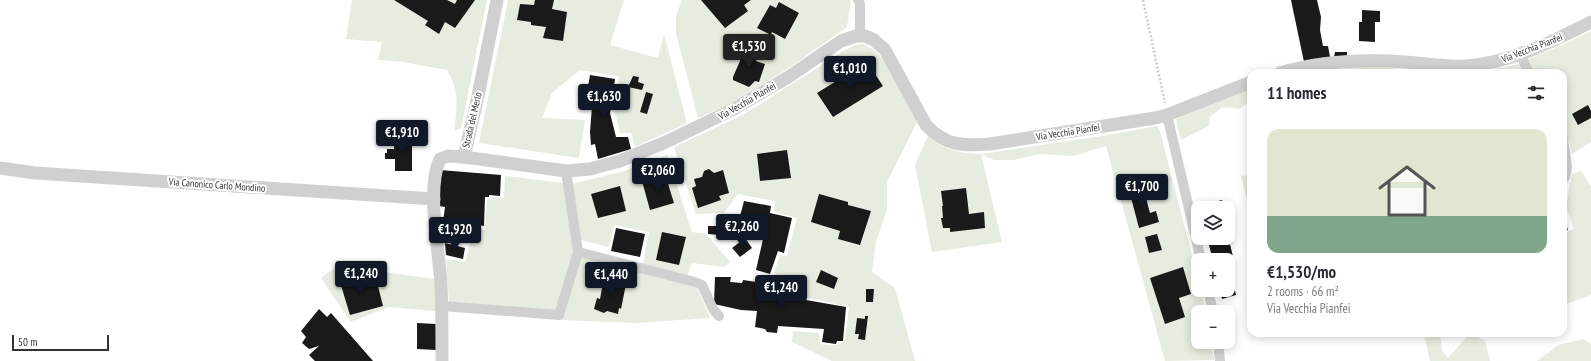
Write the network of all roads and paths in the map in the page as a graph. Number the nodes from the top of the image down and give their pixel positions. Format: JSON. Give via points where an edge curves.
{"nodes":[{"id":1,"x":497,"y":0,"type":"edge"},
{"id":2,"x":858,"y":0,"type":"edge"},
{"id":3,"x":1143,"y":0,"type":"edge"},
{"id":4,"x":1591,"y":22,"type":"edge"},
{"id":5,"x":860,"y":36,"type":"junction"},
{"id":6,"x":1520,"y":54,"type":"junction"},
{"id":7,"x":1300,"y":69,"type":"edge"},
{"id":8,"x":1450,"y":69,"type":"edge"},
{"id":9,"x":1527,"y":69,"type":"edge"},
{"id":10,"x":1247,"y":84,"type":"edge"},
{"id":11,"x":1167,"y":115,"type":"junction"},
{"id":12,"x":464,"y":157,"type":"junction"},
{"id":13,"x":0,"y":168,"type":"edge"},
{"id":14,"x":566,"y":171,"type":"junction"},
{"id":15,"x":434,"y":199,"type":"junction"},
{"id":16,"x":578,"y":252,"type":"junction"},
{"id":17,"x":1198,"y":253,"type":"edge"},
{"id":18,"x":442,"y":306,"type":"junction"},
{"id":19,"x":719,"y":316,"type":"dead end"},
{"id":20,"x":1219,"y":349,"type":"edge"},
{"id":21,"x":442,"y":361,"type":"edge"},
{"id":22,"x":1220,"y":361,"type":"edge"}],
"edges":[{"from":1,"to":12,"type":"street","name":"Strada del Merlo"},
{"from":2,"to":5,"type":"street"},
{"from":3,"to":11,"type":"path"},
{"from":4,"to":6,"type":"street","name":"Via Vecchia Pianfei"},
{"from":5,"to":11,"type":"street","name":"Via Vecchia Pianfei","via":[[874,40],[885,50],[926,125],[938,136],[953,143],[990,144]]},
{"from":5,"to":14,"type":"street","name":"Via Vecchia Pianfei","via":[[841,41],[790,76],[716,119],[620,161],[590,169]]},
{"from":6,"to":8,"type":"street","name":"Via Vecchia Pianfei","via":[[1488,63]]},
{"from":6,"to":9,"type":"street"},
{"from":7,"to":8,"type":"street","name":"Via Vecchia Pianfei","via":[[1340,61],[1388,61]]},
{"from":10,"to":11,"type":"street","name":"Via Vecchia Pianfei"},
{"from":11,"to":17,"type":"street"},
{"from":12,"to":14,"type":"street","name":"Via Vecchia Pianfei"},
{"from":12,"to":15,"type":"street","name":"Strada del Merlo","via":[[448,156],[440,159],[436,172]]},
{"from":13,"to":15,"type":"street","name":"Via Canonico Carlo Mondino","via":[[35,173]]},
{"from":14,"to":16,"type":"street"},
{"from":15,"to":18,"type":"street","name":"Strada del Merlo"},
{"from":16,"to":18,"type":"street","via":[[559,315]]},
{"from":16,"to":19,"type":"street","via":[[696,282],[702,285]]},
{"from":18,"to":21,"type":"street","name":"Strada del Merlo"},
{"from":20,"to":22,"type":"street"}]}
